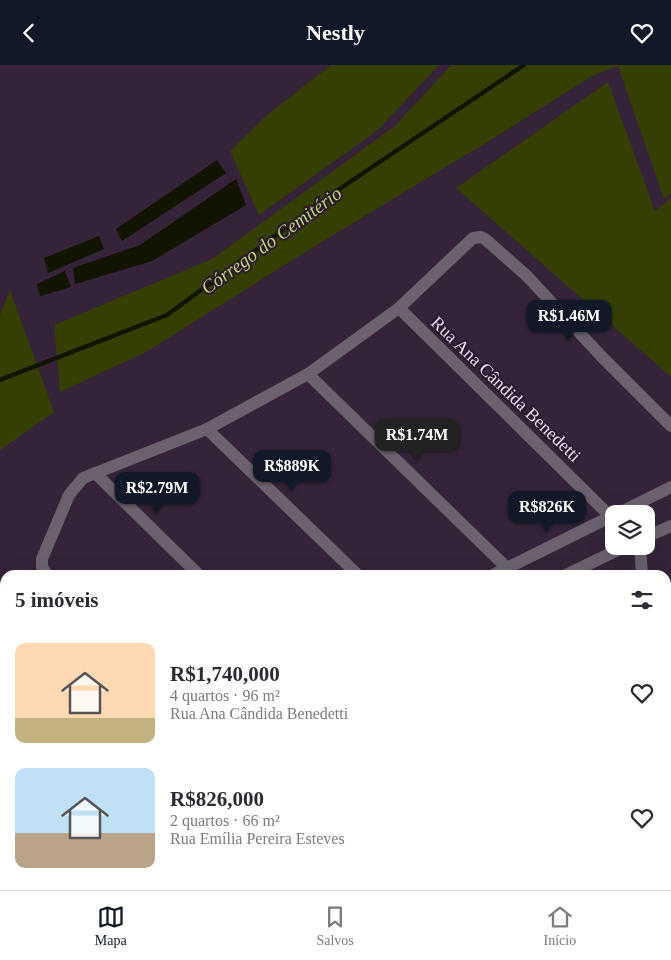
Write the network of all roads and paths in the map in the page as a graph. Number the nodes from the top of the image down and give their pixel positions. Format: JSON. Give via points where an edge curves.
{"nodes":[{"id":1,"x":399,"y":308,"type":"junction"},
{"id":2,"x":308,"y":374,"type":"junction"},
{"id":3,"x":671,"y":426,"type":"edge"},
{"id":4,"x":208,"y":429,"type":"junction"},
{"id":5,"x":95,"y":473,"type":"junction"},
{"id":6,"x":671,"y":487,"type":"edge"},
{"id":7,"x":634,"y":505,"type":"edge"},
{"id":8,"x":605,"y":506,"type":"edge"},
{"id":9,"x":605,"y":519,"type":"edge"},
{"id":10,"x":671,"y":526,"type":"edge"},
{"id":11,"x":655,"y":533,"type":"edge"},
{"id":12,"x":607,"y":555,"type":"edge"},
{"id":13,"x":641,"y":555,"type":"edge"},
{"id":14,"x":507,"y":568,"type":"junction"},
{"id":15,"x":44,"y":570,"type":"edge"},
{"id":16,"x":194,"y":570,"type":"edge"},
{"id":17,"x":353,"y":570,"type":"edge"},
{"id":18,"x":503,"y":570,"type":"edge"},
{"id":19,"x":576,"y":570,"type":"edge"},
{"id":20,"x":642,"y":570,"type":"edge"}],
"edges":[{"from":1,"to":2,"type":"street"},
{"from":1,"to":3,"type":"street","via":[[473,238],[485,239]]},
{"from":1,"to":8,"type":"street","name":"Rua Ana Cândida Benedetti"},
{"from":2,"to":4,"type":"street"},
{"from":2,"to":14,"type":"street"},
{"from":4,"to":5,"type":"street"},
{"from":4,"to":17,"type":"street"},
{"from":5,"to":15,"type":"street","via":[[82,478],[69,495],[42,559]]},
{"from":5,"to":16,"type":"street"},
{"from":6,"to":7,"type":"street"},
{"from":9,"to":14,"type":"street"},
{"from":10,"to":11,"type":"street"},
{"from":12,"to":19,"type":"street"},
{"from":13,"to":20,"type":"street"},
{"from":14,"to":18,"type":"street"}]}
